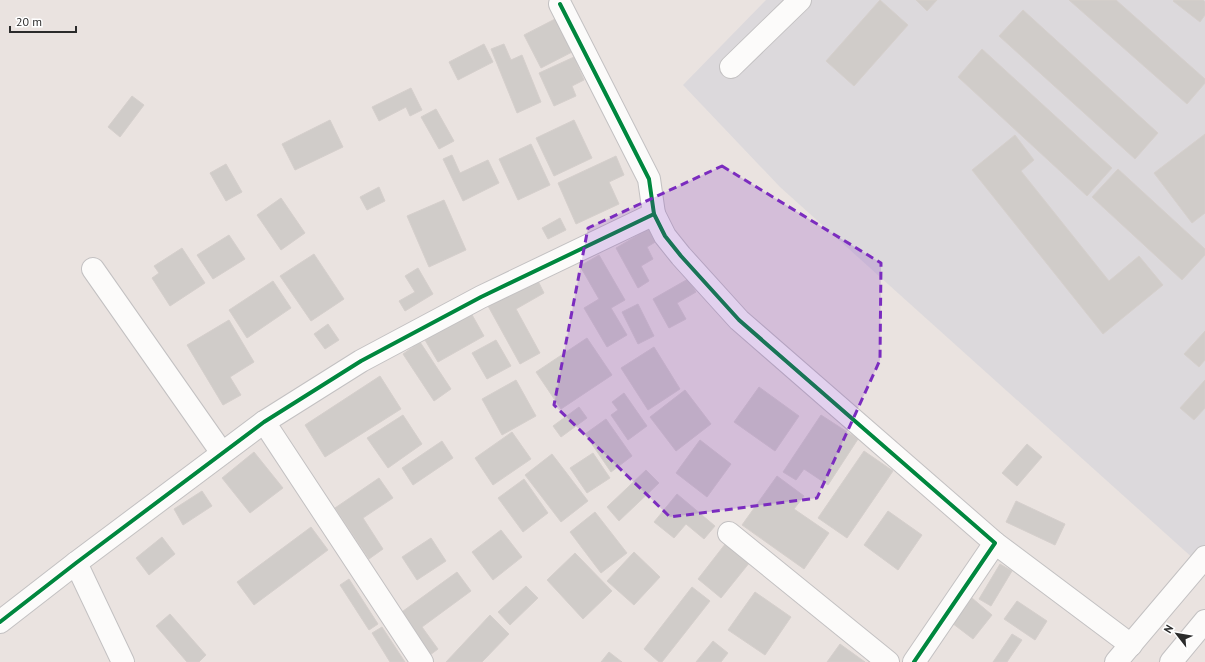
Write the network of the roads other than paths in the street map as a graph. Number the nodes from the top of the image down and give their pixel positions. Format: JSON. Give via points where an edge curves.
{"nodes":[{"id":1,"x":800,"y":0,"type":"edge"},
{"id":2,"x":560,"y":4,"type":"dead end"},
{"id":3,"x":731,"y":67,"type":"dead end"},
{"id":4,"x":654,"y":214,"type":"junction"},
{"id":5,"x":93,"y":269,"type":"dead end"},
{"id":6,"x":264,"y":422,"type":"junction"},
{"id":7,"x":222,"y":453,"type":"junction"},
{"id":8,"x":729,"y":534,"type":"dead end"},
{"id":9,"x":995,"y":543,"type":"junction"},
{"id":10,"x":1205,"y":557,"type":"edge"},
{"id":11,"x":76,"y":563,"type":"junction"},
{"id":12,"x":1205,"y":621,"type":"edge"},
{"id":13,"x":0,"y":622,"type":"edge"},
{"id":14,"x":1131,"y":645,"type":"junction"},
{"id":15,"x":123,"y":662,"type":"edge"},
{"id":16,"x":422,"y":662,"type":"edge"},
{"id":17,"x":888,"y":662,"type":"edge"},
{"id":18,"x":914,"y":662,"type":"edge"},
{"id":19,"x":1116,"y":662,"type":"edge"},
{"id":20,"x":1171,"y":662,"type":"edge"}],
"edges":[{"from":1,"to":3,"type":"street"},
{"from":2,"to":4,"type":"street","via":[[649,179]]},
{"from":4,"to":6,"type":"street","via":[[481,297],[361,361]]},
{"from":4,"to":9,"type":"street","via":[[665,236],[738,320]]},
{"from":5,"to":7,"type":"street"},
{"from":6,"to":7,"type":"street"},
{"from":6,"to":16,"type":"street"},
{"from":7,"to":11,"type":"street"},
{"from":8,"to":17,"type":"street"},
{"from":9,"to":14,"type":"street"},
{"from":9,"to":18,"type":"street"},
{"from":10,"to":14,"type":"street"},
{"from":11,"to":13,"type":"street"},
{"from":11,"to":15,"type":"street"},
{"from":12,"to":20,"type":"street"},
{"from":14,"to":19,"type":"street"}]}
